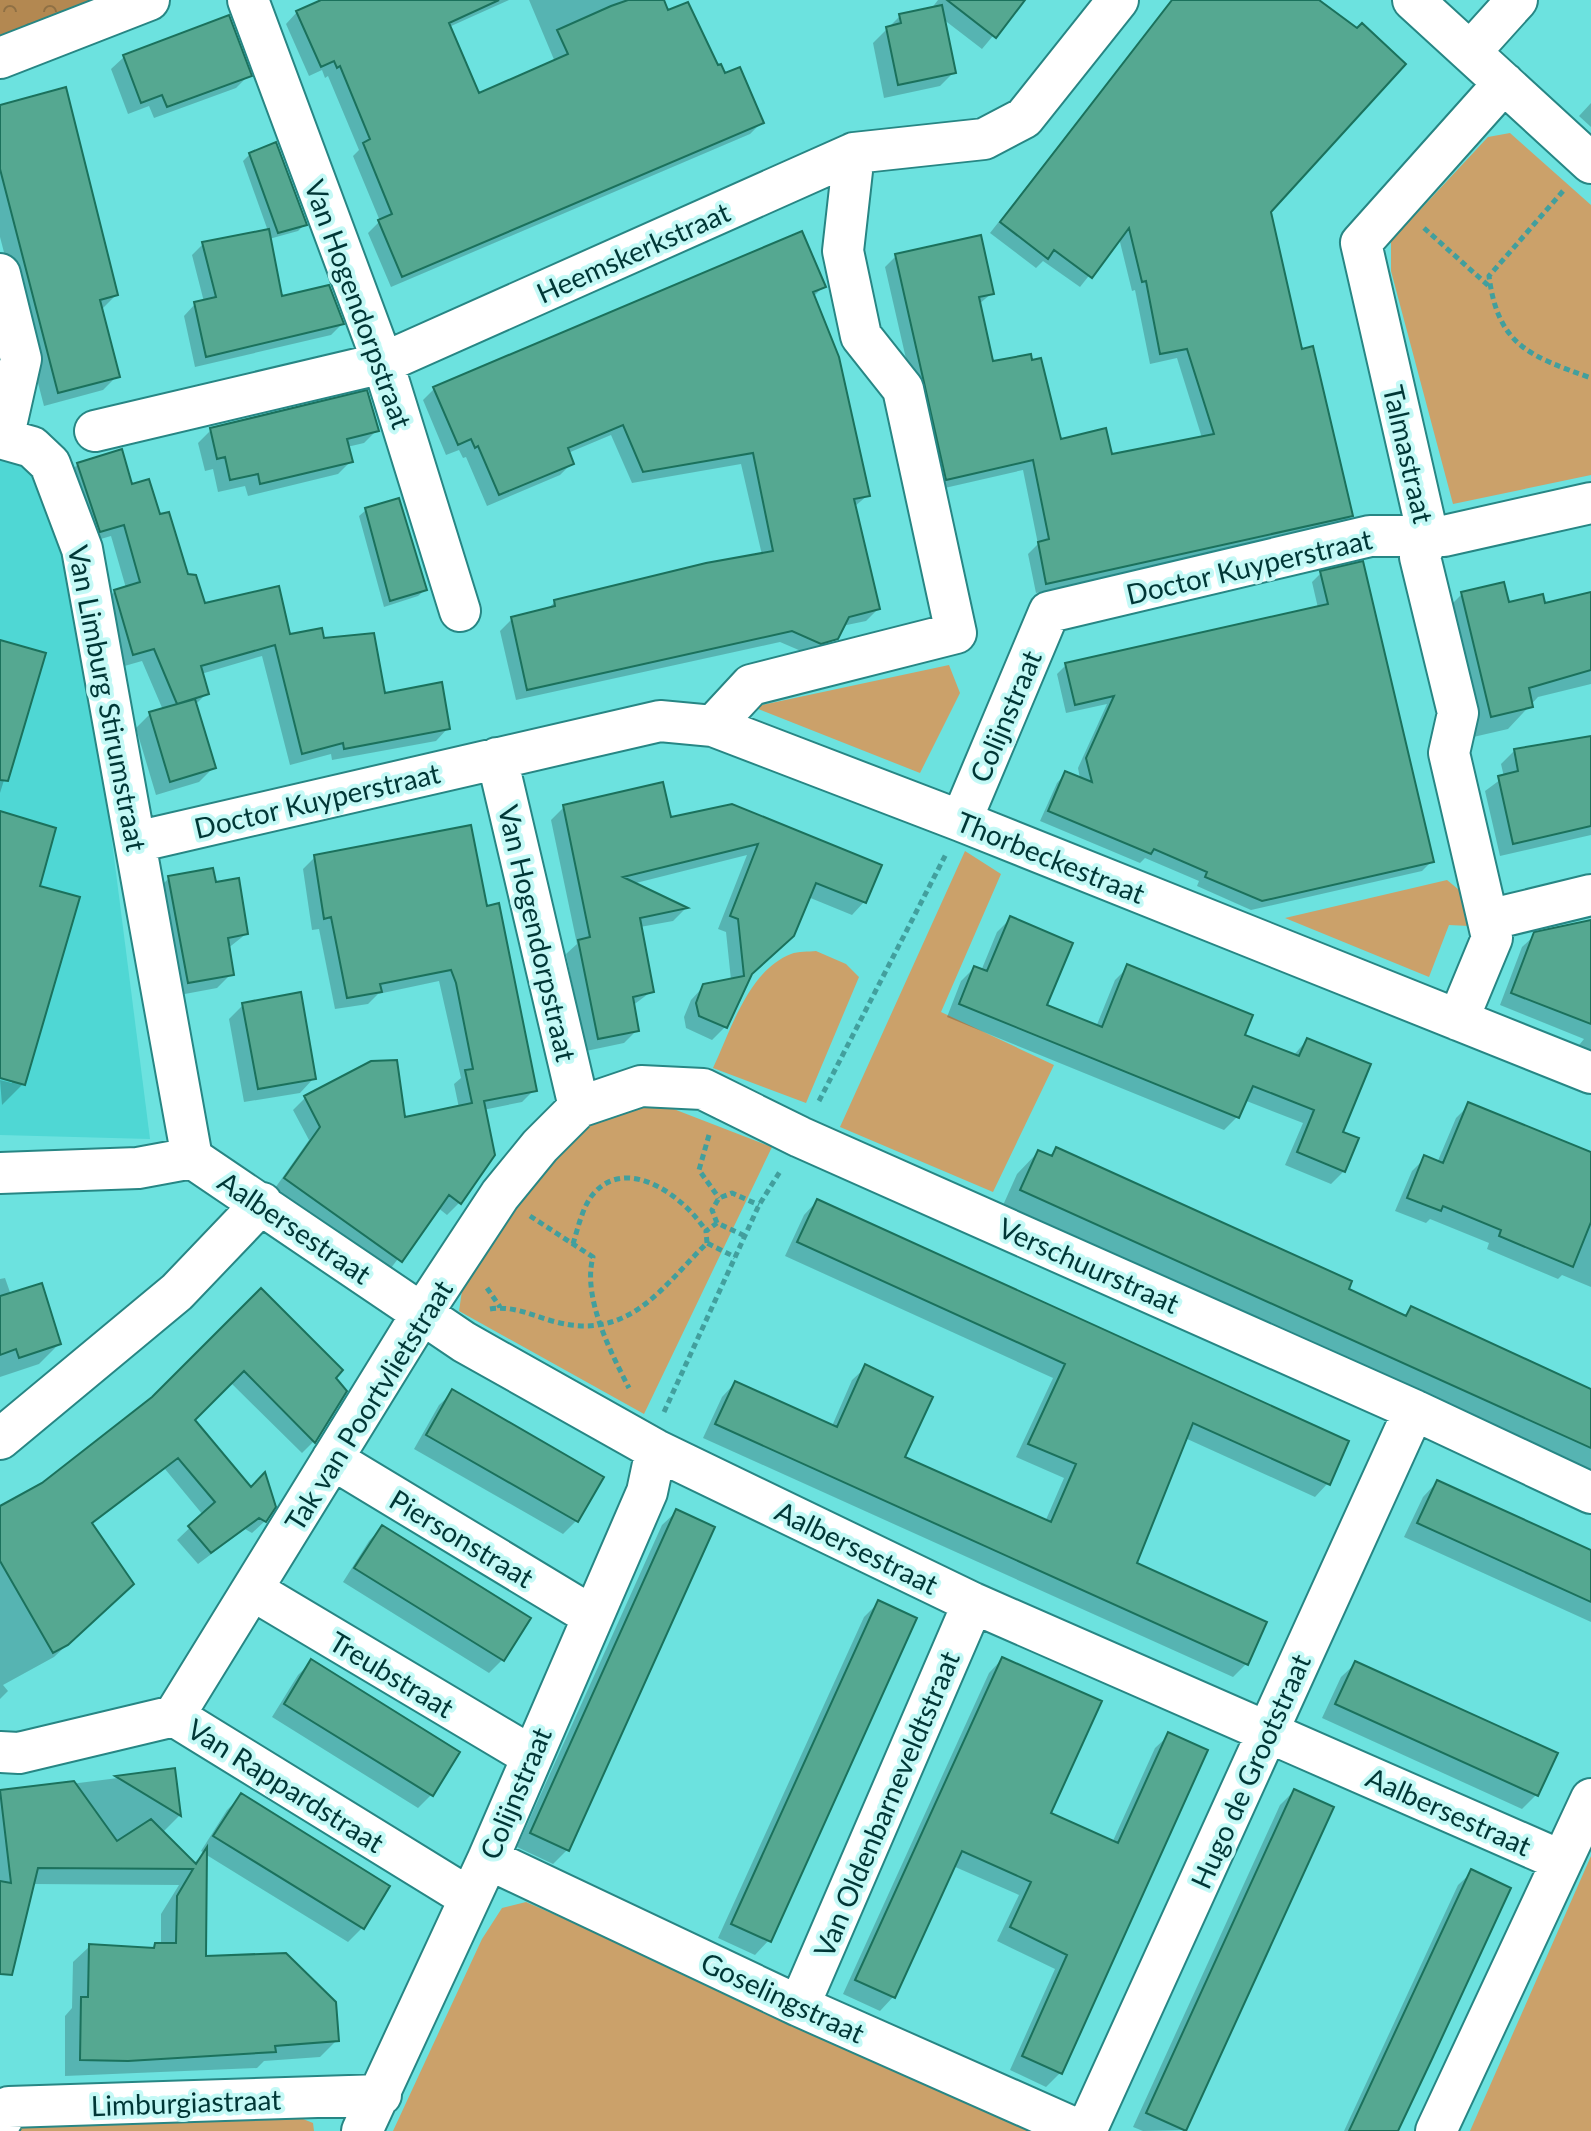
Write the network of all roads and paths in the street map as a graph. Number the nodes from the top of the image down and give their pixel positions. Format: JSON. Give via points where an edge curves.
{"nodes":[{"id":1,"x":149,"y":0,"type":"edge"},
{"id":2,"x":248,"y":0,"type":"edge"},
{"id":3,"x":1118,"y":0,"type":"edge"},
{"id":4,"x":1413,"y":0,"type":"edge"},
{"id":5,"x":1517,"y":0,"type":"edge"},
{"id":6,"x":1471,"y":51,"type":"junction"},
{"id":7,"x":0,"y":58,"type":"edge"},
{"id":8,"x":1504,"y":83,"type":"junction"},
{"id":9,"x":854,"y":153,"type":"junction"},
{"id":10,"x":1590,"y":162,"type":"edge"},
{"id":11,"x":1397,"y":203,"type":"junction"},
{"id":12,"x":0,"y":274,"type":"edge"},
{"id":13,"x":1491,"y":288,"type":"junction"},
{"id":14,"x":383,"y":363,"type":"junction"},
{"id":15,"x":1591,"y":378,"type":"edge"},
{"id":16,"x":95,"y":431,"type":"dead end"},
{"id":17,"x":2,"y":439,"type":"edge"},
{"id":18,"x":1591,"y":503,"type":"edge"},
{"id":19,"x":1428,"y":536,"type":"junction"},
{"id":20,"x":460,"y":611,"type":"dead end"},
{"id":21,"x":1049,"y":612,"type":"joint"},
{"id":22,"x":713,"y":726,"type":"junction"},
{"id":23,"x":497,"y":758,"type":"junction"},
{"id":24,"x":961,"y":821,"type":"junction"},
{"id":25,"x":136,"y":842,"type":"junction"},
{"id":26,"x":1591,"y":895,"type":"edge"},
{"id":27,"x":1488,"y":920,"type":"junction"},
{"id":28,"x":1458,"y":1020,"type":"junction"},
{"id":29,"x":1591,"y":1073,"type":"edge"},
{"id":30,"x":725,"y":1102,"type":"junction"},
{"id":31,"x":579,"y":1107,"type":"junction"},
{"id":32,"x":192,"y":1158,"type":"junction"},
{"id":33,"x":0,"y":1173,"type":"edge"},
{"id":34,"x":500,"y":1195,"type":"junction"},
{"id":35,"x":719,"y":1198,"type":"junction"},
{"id":36,"x":262,"y":1203,"type":"junction"},
{"id":37,"x":759,"y":1205,"type":"dead end"},
{"id":38,"x":717,"y":1223,"type":"junction"},
{"id":39,"x":706,"y":1231,"type":"junction"},
{"id":40,"x":745,"y":1236,"type":"dead end"},
{"id":41,"x":707,"y":1243,"type":"junction"},
{"id":42,"x":573,"y":1245,"type":"junction"},
{"id":43,"x":735,"y":1257,"type":"dead end"},
{"id":44,"x":421,"y":1315,"type":"junction"},
{"id":45,"x":602,"y":1323,"type":"junction"},
{"id":46,"x":464,"y":1342,"type":"junction"},
{"id":47,"x":633,"y":1396,"type":"dead end"},
{"id":48,"x":1414,"y":1410,"type":"junction"},
{"id":49,"x":0,"y":1439,"type":"edge"},
{"id":50,"x":656,"y":1450,"type":"junction"},
{"id":51,"x":332,"y":1459,"type":"junction"},
{"id":52,"x":1591,"y":1493,"type":"edge"},
{"id":53,"x":254,"y":1591,"type":"junction"},
{"id":54,"x":973,"y":1603,"type":"junction"},
{"id":55,"x":592,"y":1616,"type":"junction"},
{"id":56,"x":174,"y":1716,"type":"junction"},
{"id":57,"x":1269,"y":1730,"type":"junction"},
{"id":58,"x":0,"y":1752,"type":"edge"},
{"id":59,"x":531,"y":1756,"type":"junction"},
{"id":60,"x":1591,"y":1799,"type":"edge"},
{"id":61,"x":488,"y":1859,"type":"junction"},
{"id":62,"x":1562,"y":1861,"type":"junction"},
{"id":63,"x":468,"y":1897,"type":"junction"},
{"id":64,"x":799,"y":2006,"type":"junction"},
{"id":65,"x":381,"y":2095,"type":"junction"},
{"id":66,"x":0,"y":2123,"type":"edge"},
{"id":67,"x":362,"y":2131,"type":"edge"},
{"id":68,"x":1083,"y":2131,"type":"edge"},
{"id":69,"x":1436,"y":2131,"type":"edge"}],
"edges":[{"from":1,"to":7,"type":"street"},
{"from":2,"to":14,"type":"street","name":"Van Hogendorpstraat"},
{"from":3,"to":9,"type":"street","name":"Heemskerkstraat","via":[[1024,118],[984,139]]},
{"from":4,"to":6,"type":"street"},
{"from":5,"to":6,"type":"street"},
{"from":6,"to":8,"type":"street"},
{"from":8,"to":10,"type":"street"},
{"from":8,"to":11,"type":"street","name":"Talmastraat"},
{"from":9,"to":14,"type":"street","name":"Heemskerkstraat"},
{"from":9,"to":22,"type":"street","via":[[843,251],[861,336],[903,389],[956,633],[751,685]]},
{"from":10,"to":13,"type":"path","via":[[1489,276]]},
{"from":11,"to":13,"type":"path"},
{"from":11,"to":19,"type":"street","name":"Talmastraat","via":[[1361,243]]},
{"from":12,"to":17,"type":"street","name":"Van Limburg Stirumstraat","via":[[21,359]]},
{"from":13,"to":15,"type":"path","via":[[1504,329],[1525,352]]},
{"from":14,"to":16,"type":"street","name":"Heemskerkstraat"},
{"from":14,"to":20,"type":"street","name":"Van Hogendorpstraat"},
{"from":17,"to":25,"type":"street","name":"Van Limburg Stirumstraat","via":[[32,447],[50,464],[82,549]]},
{"from":18,"to":19,"type":"street","name":"Doctor Kuyperstraat"},
{"from":19,"to":21,"type":"street","name":"Doctor Kuyperstraat","via":[[1370,536]]},
{"from":19,"to":27,"type":"street","name":"Talmastraat","via":[[1420,557],[1458,713],[1449,753]]},
{"from":21,"to":24,"type":"street","name":"Colijnstraat"},
{"from":22,"to":23,"type":"street","name":"Thorbeckestraat","via":[[660,721]]},
{"from":22,"to":24,"type":"street","name":"Thorbeckestraat"},
{"from":23,"to":25,"type":"street","name":"Doctor Kuyperstraat"},
{"from":23,"to":31,"type":"street","name":"Van Hogendorpstraat"},
{"from":24,"to":28,"type":"street","name":"Thorbeckestraat"},
{"from":25,"to":32,"type":"street","name":"Van Limburg Stirumstraat"},
{"from":26,"to":27,"type":"street"},
{"from":27,"to":28,"type":"street","name":"Talmastraat","via":[[1492,938]]},
{"from":28,"to":29,"type":"street","name":"Thorbeckestraat"},
{"from":30,"to":31,"type":"street","name":"Verschuurstraat","via":[[703,1089],[641,1086]]},
{"from":30,"to":35,"type":"path","via":[[703,1148],[699,1170]]},
{"from":30,"to":48,"type":"street","name":"Verschuurstraat"},
{"from":31,"to":34,"type":"street","name":"Tak van Poortvlietstraat"},
{"from":32,"to":33,"type":"street","via":[[138,1168]]},
{"from":32,"to":36,"type":"street","name":"Aalbersestraat"},
{"from":34,"to":42,"type":"path"},
{"from":34,"to":44,"type":"street","name":"Tak van Poortvlietstraat"},
{"from":35,"to":37,"type":"path","via":[[732,1193]]},
{"from":35,"to":38,"type":"path","via":[[712,1210]]},
{"from":36,"to":44,"type":"street","name":"Aalbersestraat"},
{"from":36,"to":49,"type":"street","via":[[177,1292]]},
{"from":38,"to":39,"type":"path"},
{"from":38,"to":40,"type":"path"},
{"from":39,"to":41,"type":"path"},
{"from":39,"to":42,"type":"path","via":[[681,1200],[662,1188],[618,1179],[595,1191]]},
{"from":41,"to":43,"type":"path"},
{"from":41,"to":45,"type":"path","via":[[645,1307]]},
{"from":42,"to":45,"type":"path","via":[[593,1257],[589,1272]]},
{"from":44,"to":46,"type":"street","name":"Aalbersestraat"},
{"from":44,"to":51,"type":"street","name":"Tak van Poortvlietstraat"},
{"from":45,"to":46,"type":"path","via":[[563,1324],[507,1306],[488,1309]]},
{"from":45,"to":47,"type":"path"},
{"from":46,"to":50,"type":"street","name":"Aalbersestraat"},
{"from":48,"to":52,"type":"street","name":"Verschuurstraat"},
{"from":48,"to":57,"type":"street","name":"Hugo de Grootstraat"},
{"from":50,"to":54,"type":"street","name":"Aalbersestraat"},
{"from":50,"to":55,"type":"street","name":"Colijnstraat","via":[[647,1492]]},
{"from":51,"to":53,"type":"street","name":"Tak van Poortvlietstraat"},
{"from":51,"to":55,"type":"street","name":"Piersonstraat"},
{"from":53,"to":56,"type":"street","name":"Tak van Poortvlietstraat"},
{"from":53,"to":59,"type":"street","name":"Treubstraat"},
{"from":54,"to":57,"type":"street","name":"Aalbersestraat"},
{"from":54,"to":64,"type":"street","name":"Van Oldenbarneveldtstraat"},
{"from":55,"to":59,"type":"street","name":"Colijnstraat"},
{"from":56,"to":58,"type":"street","name":"Van Rappardstraat","via":[[19,1753]]},
{"from":56,"to":63,"type":"street","name":"Van Rappardstraat"},
{"from":57,"to":62,"type":"street","name":"Aalbersestraat"},
{"from":57,"to":68,"type":"street","name":"Hugo de Grootstraat"},
{"from":59,"to":61,"type":"street","name":"Colijnstraat"},
{"from":60,"to":62,"type":"street"},
{"from":61,"to":63,"type":"street","name":"Colijnstraat"},
{"from":61,"to":64,"type":"street","name":"Goselingstraat"},
{"from":62,"to":69,"type":"street"},
{"from":63,"to":65,"type":"street","name":"Colijnstraat"},
{"from":64,"to":68,"type":"street","name":"Goselingstraat"},
{"from":65,"to":66,"type":"street","name":"Limburgiastraat","via":[[9,2107]]},
{"from":65,"to":67,"type":"street","name":"Colijnstraat"}]}
